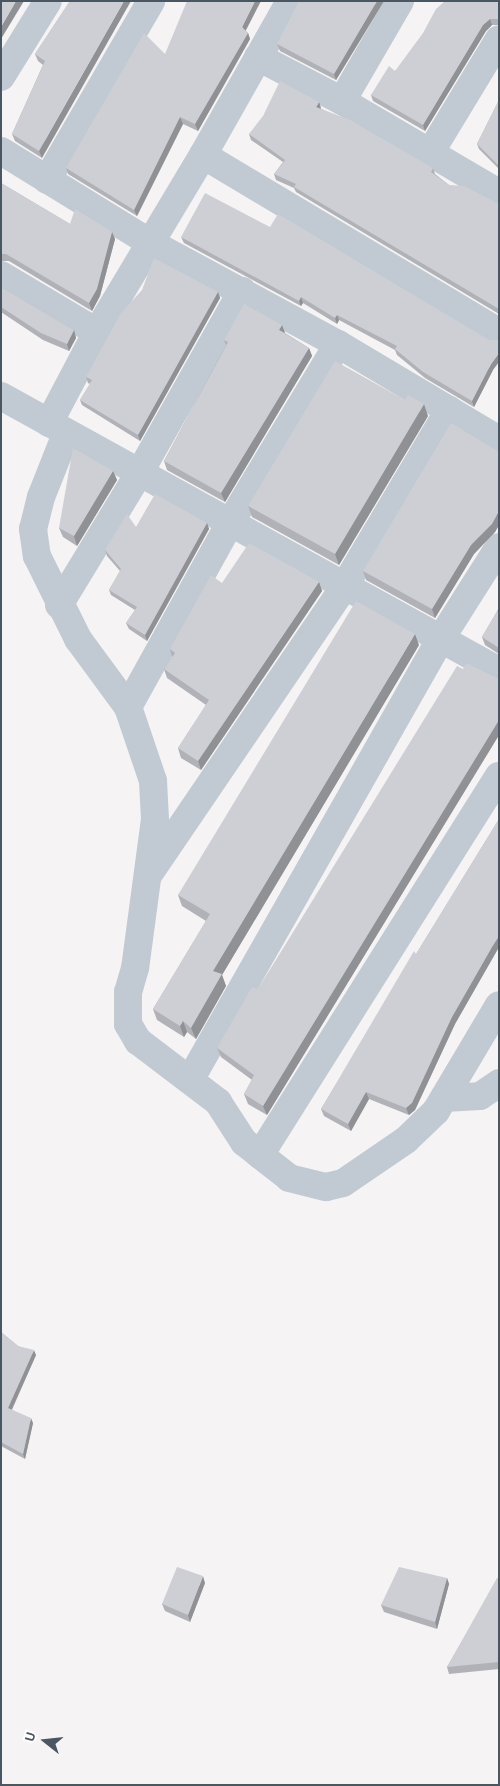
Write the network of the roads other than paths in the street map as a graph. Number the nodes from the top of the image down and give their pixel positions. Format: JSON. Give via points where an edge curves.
{"nodes":[{"id":1,"x":48,"y":1,"type":"edge"},
{"id":2,"x":151,"y":1,"type":"edge"},
{"id":3,"x":290,"y":1,"type":"edge"},
{"id":4,"x":400,"y":1,"type":"edge"},
{"id":5,"x":499,"y":40,"type":"edge"},
{"id":6,"x":258,"y":57,"type":"junction"},
{"id":7,"x":1,"y":77,"type":"edge"},
{"id":8,"x":342,"y":101,"type":"junction"},
{"id":9,"x":1,"y":151,"type":"edge"},
{"id":10,"x":430,"y":153,"type":"junction"},
{"id":11,"x":203,"y":154,"type":"junction"},
{"id":12,"x":47,"y":180,"type":"junction"},
{"id":13,"x":499,"y":193,"type":"edge"},
{"id":14,"x":150,"y":242,"type":"junction"},
{"id":15,"x":1,"y":275,"type":"edge"},
{"id":16,"x":242,"y":291,"type":"junction"},
{"id":17,"x":97,"y":332,"type":"junction"},
{"id":18,"x":499,"y":332,"type":"edge"},
{"id":19,"x":338,"y":344,"type":"junction"},
{"id":20,"x":1,"y":396,"type":"edge"},
{"id":21,"x":449,"y":410,"type":"junction"},
{"id":22,"x":58,"y":428,"type":"junction"},
{"id":23,"x":499,"y":440,"type":"edge"},
{"id":24,"x":140,"y":472,"type":"junction"},
{"id":25,"x":230,"y":523,"type":"junction"},
{"id":26,"x":499,"y":547,"type":"edge"},
{"id":27,"x":344,"y":587,"type":"junction"},
{"id":28,"x":59,"y":605,"type":"junction"},
{"id":29,"x":440,"y":640,"type":"junction"},
{"id":30,"x":499,"y":671,"type":"edge"},
{"id":31,"x":128,"y":707,"type":"junction"},
{"id":32,"x":499,"y":776,"type":"edge"},
{"id":33,"x":145,"y":880,"type":"junction"},
{"id":34,"x":499,"y":1005,"type":"edge"},
{"id":35,"x":190,"y":1080,"type":"junction"},
{"id":36,"x":499,"y":1082,"type":"edge"},
{"id":37,"x":444,"y":1098,"type":"junction"},
{"id":38,"x":260,"y":1155,"type":"junction"}],
"edges":[{"from":1,"to":7,"type":"street"},
{"from":2,"to":12,"type":"street"},
{"from":3,"to":6,"type":"street"},
{"from":4,"to":8,"type":"street"},
{"from":5,"to":10,"type":"street"},
{"from":6,"to":8,"type":"street"},
{"from":6,"to":11,"type":"street"},
{"from":8,"to":10,"type":"street"},
{"from":9,"to":12,"type":"street"},
{"from":10,"to":13,"type":"street"},
{"from":11,"to":14,"type":"street"},
{"from":11,"to":18,"type":"street"},
{"from":12,"to":14,"type":"street"},
{"from":14,"to":16,"type":"street"},
{"from":14,"to":17,"type":"street"},
{"from":15,"to":17,"type":"street"},
{"from":16,"to":19,"type":"street"},
{"from":16,"to":24,"type":"street"},
{"from":17,"to":22,"type":"street"},
{"from":19,"to":21,"type":"street"},
{"from":19,"to":25,"type":"street"},
{"from":20,"to":22,"type":"street"},
{"from":21,"to":23,"type":"street"},
{"from":21,"to":27,"type":"street"},
{"from":22,"to":24,"type":"street"},
{"from":22,"to":28,"type":"street","via":[[33,529],[37,556]]},
{"from":24,"to":25,"type":"street"},
{"from":24,"to":28,"type":"street"},
{"from":25,"to":27,"type":"street"},
{"from":25,"to":31,"type":"street"},
{"from":26,"to":29,"type":"street"},
{"from":27,"to":29,"type":"street"},
{"from":27,"to":33,"type":"street"},
{"from":28,"to":31,"type":"street","via":[[78,639]]},
{"from":29,"to":30,"type":"street"},
{"from":29,"to":35,"type":"street"},
{"from":31,"to":33,"type":"street","via":[[153,781],[155,819]]},
{"from":32,"to":38,"type":"street"},
{"from":33,"to":35,"type":"street","via":[[135,968],[128,992],[128,1024],[138,1041]]},
{"from":34,"to":37,"type":"street"},
{"from":35,"to":38,"type":"street","via":[[218,1102],[244,1142]]},
{"from":36,"to":37,"type":"street","via":[[480,1096]]},
{"from":37,"to":38,"type":"street","via":[[436,1111],[406,1140],[343,1183],[326,1187],[290,1178]]}]}
